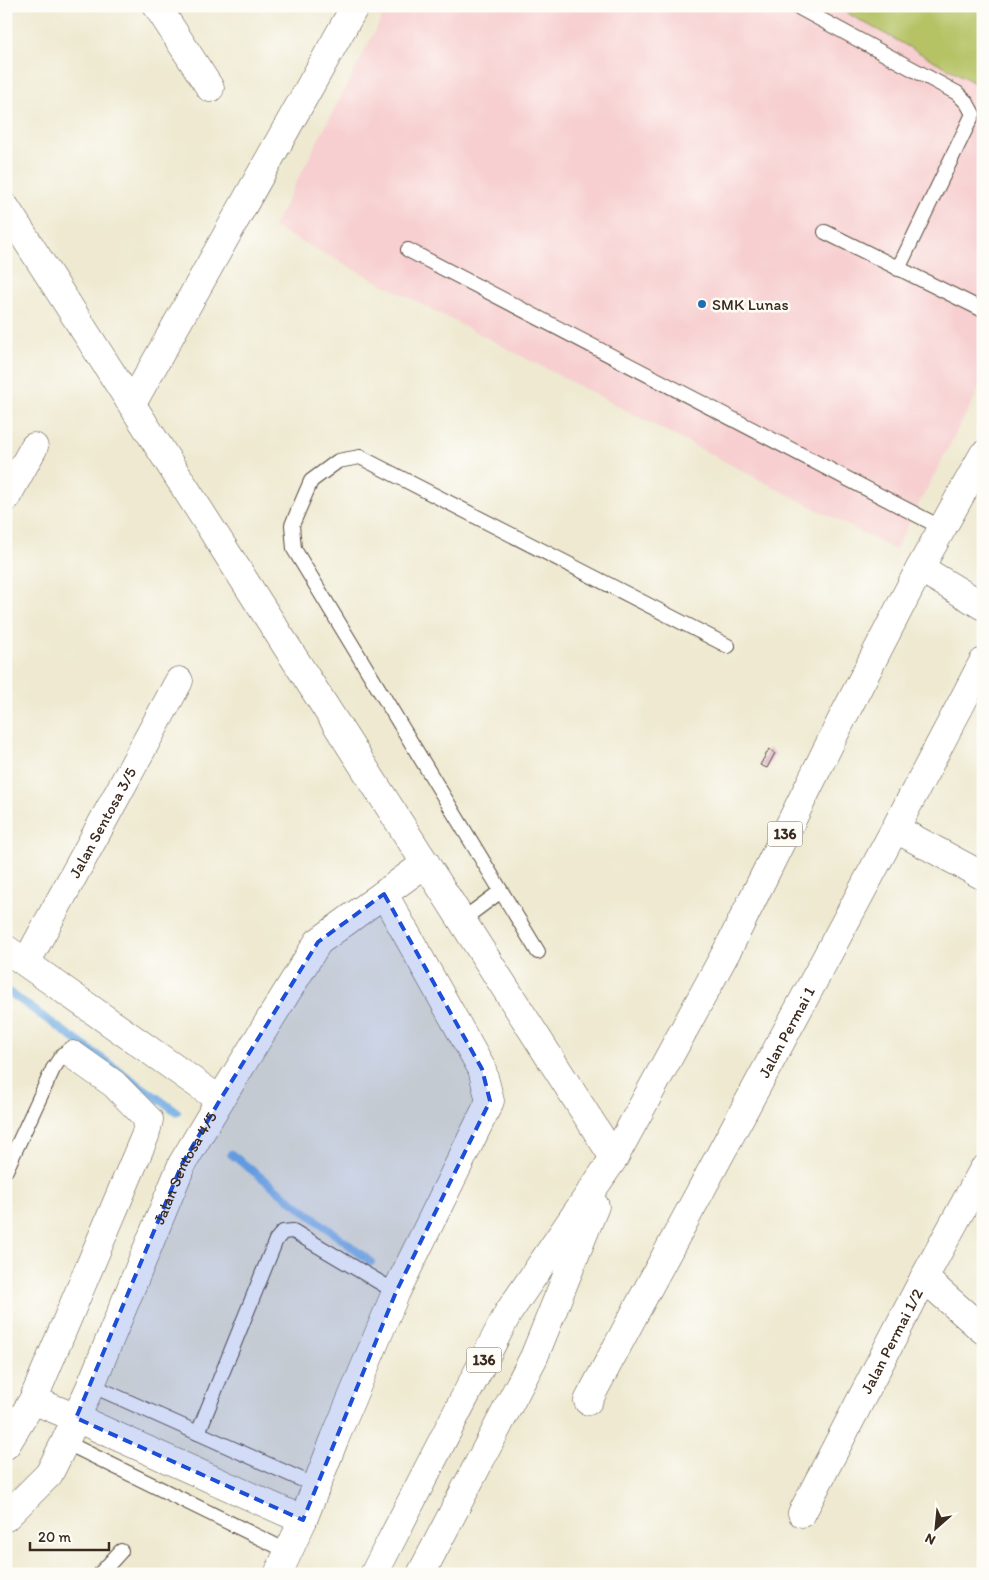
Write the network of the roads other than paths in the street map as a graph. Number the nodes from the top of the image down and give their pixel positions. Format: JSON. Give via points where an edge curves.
{"nodes":[{"id":1,"x":157,"y":6,"type":"edge"},
{"id":2,"x":355,"y":6,"type":"edge"},
{"id":3,"x":796,"y":6,"type":"edge"},
{"id":4,"x":210,"y":88,"type":"dead end"},
{"id":5,"x":6,"y":208,"type":"edge"},
{"id":6,"x":825,"y":232,"type":"dead end"},
{"id":7,"x":408,"y":250,"type":"dead end"},
{"id":8,"x":898,"y":268,"type":"junction"},
{"id":9,"x":983,"y":310,"type":"edge"},
{"id":10,"x":132,"y":404,"type":"junction"},
{"id":11,"x":34,"y":447,"type":"dead end"},
{"id":12,"x":983,"y":455,"type":"edge"},
{"id":13,"x":6,"y":498,"type":"edge"},
{"id":14,"x":942,"y":528,"type":"junction"},
{"id":15,"x":920,"y":568,"type":"junction"},
{"id":16,"x":983,"y":606,"type":"edge"},
{"id":17,"x":728,"y":646,"type":"dead end"},
{"id":18,"x":983,"y":662,"type":"edge"},
{"id":19,"x":179,"y":681,"type":"dead end"},
{"id":20,"x":896,"y":829,"type":"junction"},
{"id":21,"x":426,"y":863,"type":"junction"},
{"id":22,"x":983,"y":876,"type":"edge"},
{"id":23,"x":501,"y":891,"type":"junction"},
{"id":24,"x":384,"y":894,"type":"junction"},
{"id":25,"x":462,"y":920,"type":"junction"},
{"id":26,"x":538,"y":952,"type":"dead end"},
{"id":27,"x":16,"y":956,"type":"edge"},
{"id":28,"x":73,"y":1055,"type":"joint"},
{"id":29,"x":220,"y":1100,"type":"junction"},
{"id":30,"x":614,"y":1158,"type":"junction"},
{"id":31,"x":6,"y":1170,"type":"edge"},
{"id":32,"x":983,"y":1170,"type":"edge"},
{"id":33,"x":924,"y":1278,"type":"junction"},
{"id":34,"x":396,"y":1292,"type":"junction"},
{"id":35,"x":983,"y":1330,"type":"edge"},
{"id":36,"x":91,"y":1385,"type":"junction"},
{"id":37,"x":33,"y":1400,"type":"junction"},
{"id":38,"x":588,"y":1401,"type":"dead end"},
{"id":39,"x":76,"y":1418,"type":"junction"},
{"id":40,"x":198,"y":1433,"type":"junction"},
{"id":41,"x":65,"y":1442,"type":"junction"},
{"id":42,"x":6,"y":1445,"type":"edge"},
{"id":43,"x":316,"y":1486,"type":"junction"},
{"id":44,"x":802,"y":1513,"type":"dead end"},
{"id":45,"x":6,"y":1517,"type":"edge"},
{"id":46,"x":303,"y":1520,"type":"junction"},
{"id":47,"x":121,"y":1551,"type":"dead end"},
{"id":48,"x":284,"y":1563,"type":"edge"},
{"id":49,"x":100,"y":1574,"type":"edge"},
{"id":50,"x":374,"y":1574,"type":"edge"},
{"id":51,"x":421,"y":1574,"type":"edge"}],
"edges":[{"from":1,"to":4,"type":"street"},
{"from":2,"to":10,"type":"street"},
{"from":3,"to":8,"type":"lane","via":[[957,93],[973,114]]},
{"from":5,"to":10,"type":"street"},
{"from":6,"to":8,"type":"lane"},
{"from":7,"to":14,"type":"lane"},
{"from":8,"to":9,"type":"lane"},
{"from":10,"to":21,"type":"street"},
{"from":11,"to":13,"type":"street"},
{"from":12,"to":14,"type":"street","number":"136"},
{"from":14,"to":15,"type":"street","number":"136"},
{"from":15,"to":16,"type":"street"},
{"from":15,"to":30,"type":"street","number":"136","via":[[729,947]]},
{"from":17,"to":23,"type":"lane","via":[[360,457],[338,461],[311,481],[292,525],[294,549]]},
{"from":18,"to":20,"type":"street","name":"Jalan Permai 1"},
{"from":19,"to":27,"type":"street","name":"Jalan Sentosa 3/5"},
{"from":20,"to":22,"type":"street"},
{"from":20,"to":38,"type":"street","name":"Jalan Permai 1"},
{"from":21,"to":24,"type":"street","name":"Jalan Sentosa 4/5"},
{"from":21,"to":25,"type":"street"},
{"from":23,"to":25,"type":"lane"},
{"from":23,"to":26,"type":"lane"},
{"from":24,"to":29,"type":"street","name":"Jalan Sentosa 4/5","via":[[318,942]]},
{"from":24,"to":34,"type":"street","via":[[482,1069],[490,1100]]},
{"from":25,"to":30,"type":"street"},
{"from":27,"to":29,"type":"street"},
{"from":28,"to":31,"type":"lane","via":[[63,1054],[53,1069]]},
{"from":28,"to":37,"type":"street","via":[[114,1084],[149,1120],[146,1136]]},
{"from":29,"to":36,"type":"street","name":"Jalan Sentosa 4/5","via":[[182,1164]]},
{"from":30,"to":50,"type":"street","number":"136","via":[[508,1313]]},
{"from":30,"to":51,"type":"street","number":"136","via":[[534,1357]]},
{"from":32,"to":33,"type":"street","name":"Jalan Permai 1/2"},
{"from":33,"to":35,"type":"street"},
{"from":33,"to":44,"type":"street","name":"Jalan Permai 1/2"},
{"from":34,"to":40,"type":"lane","via":[[293,1231],[284,1232],[276,1240]]},
{"from":34,"to":43,"type":"street"},
{"from":36,"to":39,"type":"street","name":"Jalan Sentosa 4/5"},
{"from":36,"to":40,"type":"lane"},
{"from":37,"to":39,"type":"street"},
{"from":37,"to":42,"type":"street"},
{"from":39,"to":41,"type":"street","name":"Jalan Sentosa 4/5"},
{"from":39,"to":46,"type":"street"},
{"from":40,"to":43,"type":"lane"},
{"from":41,"to":45,"type":"street","name":"Jalan Sentosa 4/5","via":[[48,1474]]},
{"from":41,"to":48,"type":"lane"},
{"from":43,"to":46,"type":"street"},
{"from":46,"to":48,"type":"street"},
{"from":47,"to":49,"type":"lane"}]}
